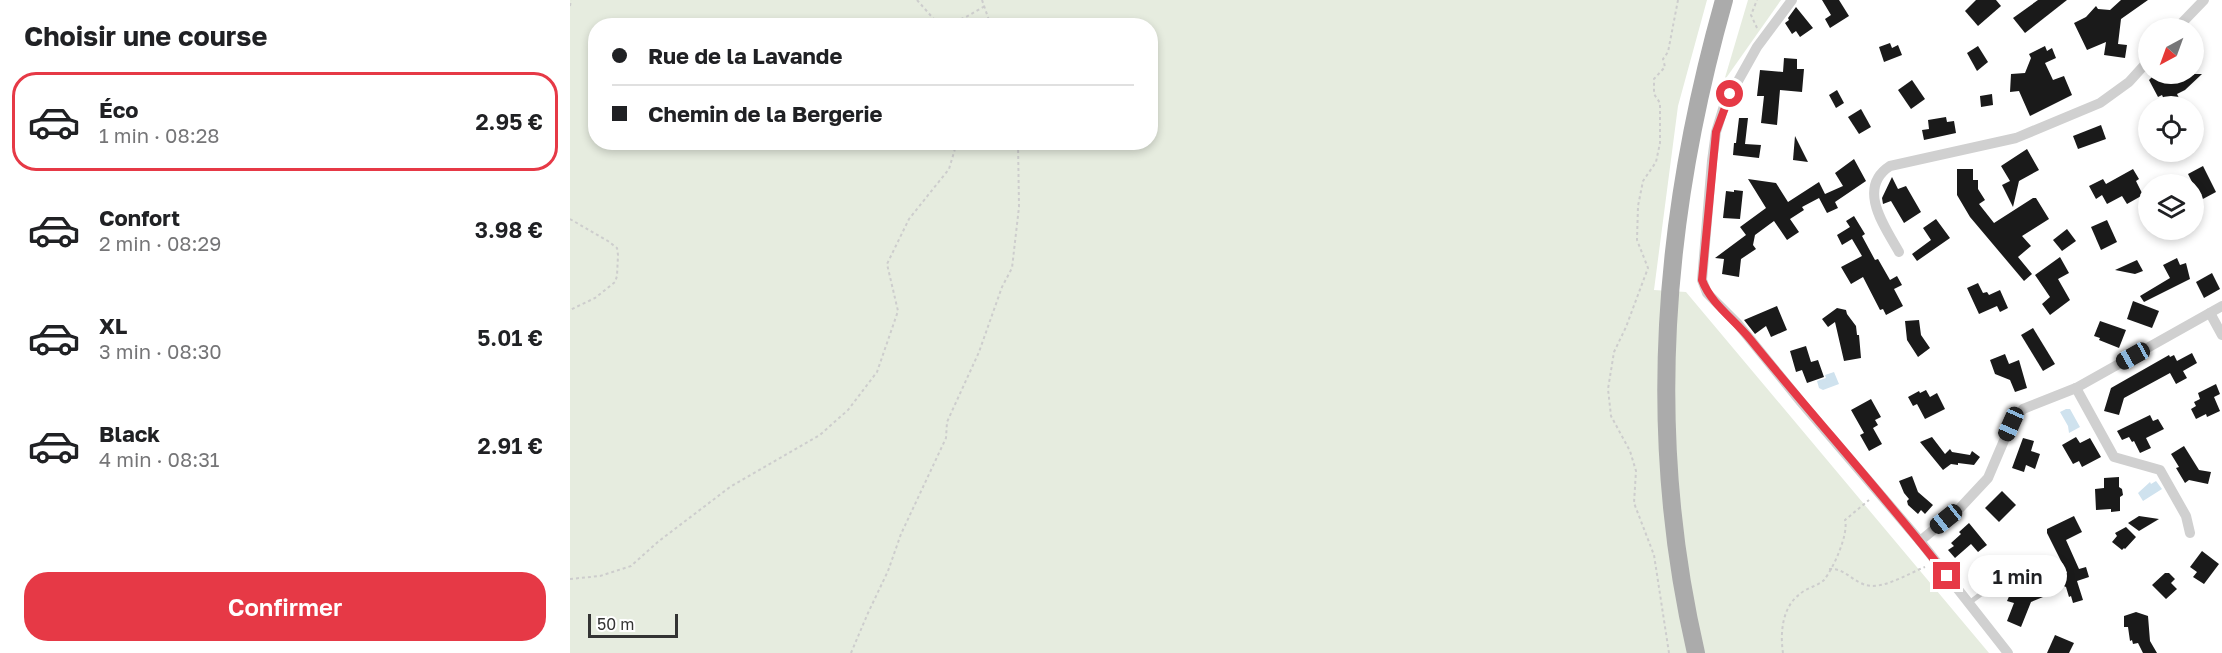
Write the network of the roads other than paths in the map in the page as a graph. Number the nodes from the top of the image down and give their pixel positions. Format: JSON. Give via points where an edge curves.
{"nodes":[{"id":1,"x":1724,"y":0,"type":"edge"},
{"id":2,"x":1792,"y":0,"type":"edge"},
{"id":3,"x":2204,"y":0,"type":"edge"},
{"id":4,"x":2187,"y":18,"type":"edge"},
{"id":5,"x":2138,"y":72,"type":"edge"},
{"id":6,"x":1899,"y":252,"type":"dead end"},
{"id":7,"x":2222,"y":306,"type":"edge"},
{"id":8,"x":2210,"y":313,"type":"junction"},
{"id":9,"x":2222,"y":334,"type":"edge"},
{"id":10,"x":2076,"y":388,"type":"junction"},
{"id":11,"x":2190,"y":533,"type":"dead end"},
{"id":12,"x":1920,"y":541,"type":"junction"},
{"id":13,"x":2035,"y":570,"type":"dead end"},
{"id":14,"x":1969,"y":603,"type":"junction"},
{"id":15,"x":1696,"y":653,"type":"edge"},
{"id":16,"x":2008,"y":653,"type":"edge"}],
"edges":[{"from":1,"to":15,"type":"main road","via":[[1683,172],[1668,303],[1668,468],[1685,608]]},
{"from":2,"to":12,"type":"street","via":[[1762,40],[1724,106],[1716,132],[1702,280],[1707,294],[1737,323]]},
{"from":3,"to":4,"type":"street"},
{"from":5,"to":6,"type":"street","via":[[2100,103],[2024,135],[1883,170],[1876,179],[1874,205]]},
{"from":7,"to":8,"type":"street"},
{"from":8,"to":9,"type":"street"},
{"from":8,"to":10,"type":"street"},
{"from":10,"to":11,"type":"street","via":[[2115,457],[2160,470],[2187,516]]},
{"from":10,"to":12,"type":"street","via":[[2023,409],[2011,424],[1988,478]]},
{"from":12,"to":14,"type":"street"},
{"from":13,"to":14,"type":"lane"},
{"from":14,"to":16,"type":"street"}]}
